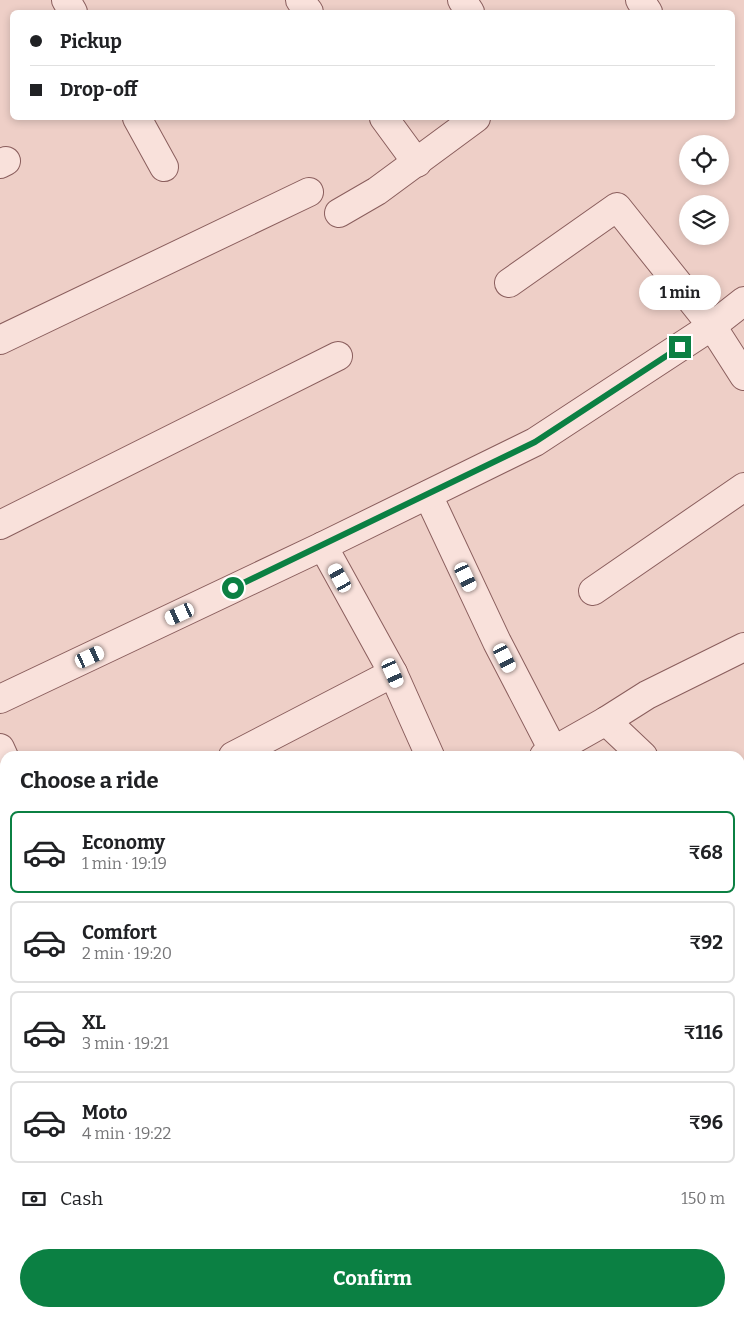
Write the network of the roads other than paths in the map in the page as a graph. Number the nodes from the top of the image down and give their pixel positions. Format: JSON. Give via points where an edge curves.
{"nodes":[{"id":1,"x":138,"y":120,"type":"edge"},
{"id":2,"x":386,"y":120,"type":"edge"},
{"id":3,"x":473,"y":120,"type":"edge"},
{"id":4,"x":417,"y":162,"type":"junction"},
{"id":5,"x":164,"y":167,"type":"dead end"},
{"id":6,"x":309,"y":192,"type":"dead end"},
{"id":7,"x":339,"y":213,"type":"dead end"},
{"id":8,"x":509,"y":283,"type":"dead end"},
{"id":9,"x":744,"y":301,"type":"edge"},
{"id":10,"x":712,"y":326,"type":"junction"},
{"id":11,"x":0,"y":340,"type":"edge"},
{"id":12,"x":338,"y":356,"type":"dead end"},
{"id":13,"x":744,"y":376,"type":"edge"},
{"id":14,"x":744,"y":487,"type":"edge"},
{"id":15,"x":428,"y":495,"type":"junction"},
{"id":16,"x":0,"y":525,"type":"edge"},
{"id":17,"x":323,"y":546,"type":"junction"},
{"id":18,"x":593,"y":591,"type":"dead end"},
{"id":19,"x":744,"y":647,"type":"edge"},
{"id":20,"x":393,"y":673,"type":"junction"},
{"id":21,"x":0,"y":700,"type":"edge"},
{"id":22,"x":606,"y":721,"type":"junction"},
{"id":23,"x":243,"y":751,"type":"edge"},
{"id":24,"x":428,"y":751,"type":"edge"},
{"id":25,"x":548,"y":751,"type":"edge"},
{"id":26,"x":557,"y":751,"type":"edge"},
{"id":27,"x":638,"y":751,"type":"edge"}],
"edges":[{"from":1,"to":5,"type":"street"},
{"from":2,"to":4,"type":"street"},
{"from":3,"to":4,"type":"street"},
{"from":4,"to":7,"type":"street"},
{"from":6,"to":11,"type":"street"},
{"from":8,"to":10,"type":"street","via":[[616,207]]},
{"from":9,"to":10,"type":"street"},
{"from":10,"to":13,"type":"street"},
{"from":10,"to":15,"type":"street","via":[[535,442]]},
{"from":12,"to":16,"type":"street"},
{"from":14,"to":18,"type":"street"},
{"from":15,"to":17,"type":"street"},
{"from":15,"to":25,"type":"street"},
{"from":17,"to":20,"type":"street"},
{"from":17,"to":21,"type":"street"},
{"from":19,"to":22,"type":"street","via":[[647,695]]},
{"from":20,"to":23,"type":"street"},
{"from":20,"to":24,"type":"street"},
{"from":22,"to":26,"type":"street"},
{"from":22,"to":27,"type":"street"}]}
